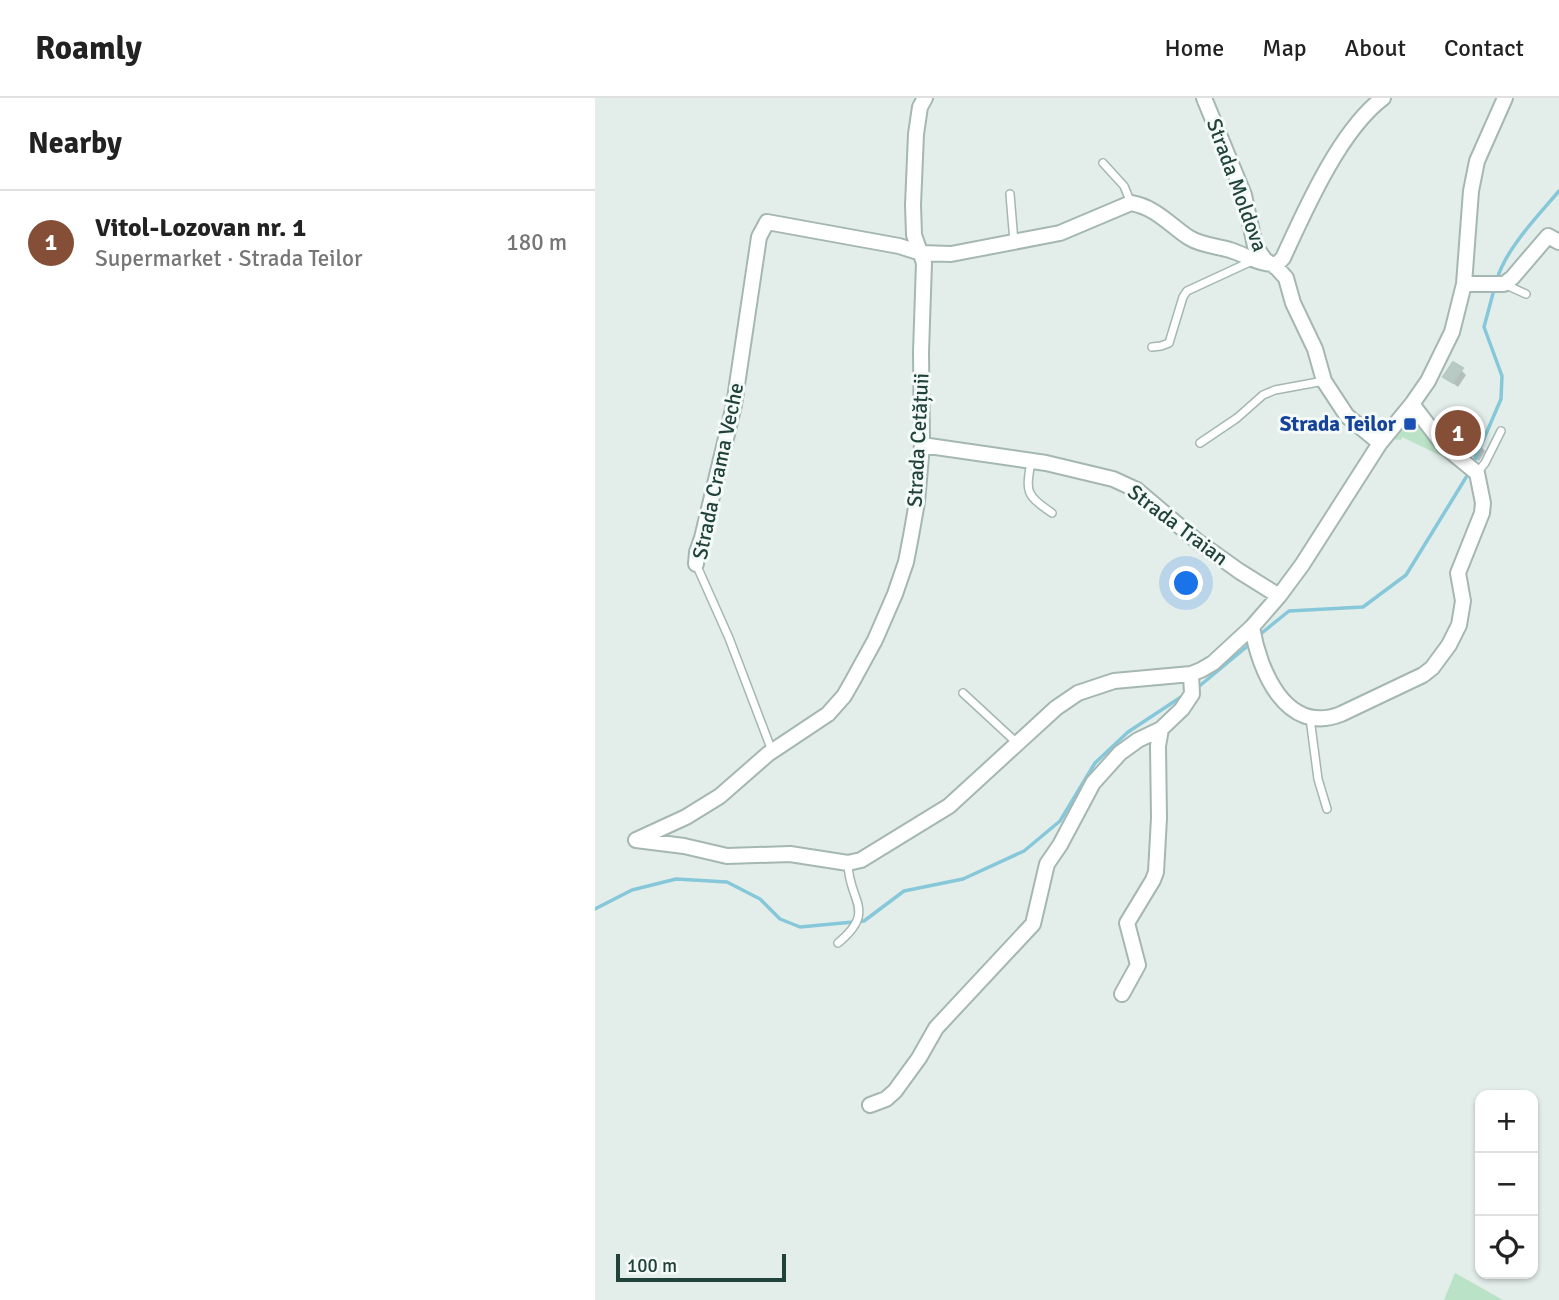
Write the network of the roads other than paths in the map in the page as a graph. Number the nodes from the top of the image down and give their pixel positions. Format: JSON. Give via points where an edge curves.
{"nodes":[{"id":1,"x":925,"y":98,"type":"edge"},
{"id":2,"x":1205,"y":98,"type":"edge"},
{"id":3,"x":1383,"y":98,"type":"edge"},
{"id":4,"x":1505,"y":98,"type":"edge"},
{"id":5,"x":1103,"y":163,"type":"dead end"},
{"id":6,"x":1010,"y":194,"type":"dead end"},
{"id":7,"x":1132,"y":203,"type":"junction"},
{"id":8,"x":1556,"y":236,"type":"edge"},
{"id":9,"x":1014,"y":242,"type":"junction"},
{"id":10,"x":921,"y":253,"type":"junction"},
{"id":11,"x":1253,"y":260,"type":"junction"},
{"id":12,"x":1271,"y":264,"type":"junction"},
{"id":13,"x":1464,"y":284,"type":"junction"},
{"id":14,"x":1504,"y":284,"type":"junction"},
{"id":15,"x":1527,"y":294,"type":"dead end"},
{"id":16,"x":1151,"y":347,"type":"dead end"},
{"id":17,"x":1324,"y":381,"type":"junction"},
{"id":18,"x":1412,"y":404,"type":"junction"},
{"id":19,"x":1501,"y":431,"type":"dead end"},
{"id":20,"x":1200,"y":443,"type":"dead end"},
{"id":21,"x":1380,"y":443,"type":"junction"},
{"id":22,"x":922,"y":445,"type":"junction"},
{"id":23,"x":1031,"y":461,"type":"junction"},
{"id":24,"x":1477,"y":473,"type":"junction"},
{"id":25,"x":1052,"y":513,"type":"dead end"},
{"id":26,"x":696,"y":564,"type":"joint"},
{"id":27,"x":1279,"y":596,"type":"junction"},
{"id":28,"x":1254,"y":635,"type":"junction"},
{"id":29,"x":1191,"y":684,"type":"junction"},
{"id":30,"x":963,"y":693,"type":"dead end"},
{"id":31,"x":1310,"y":718,"type":"junction"},
{"id":32,"x":1161,"y":729,"type":"junction"},
{"id":33,"x":1017,"y":743,"type":"junction"},
{"id":34,"x":772,"y":751,"type":"junction"},
{"id":35,"x":1327,"y":809,"type":"dead end"},
{"id":36,"x":686,"y":817,"type":"junction"},
{"id":37,"x":684,"y":846,"type":"junction"},
{"id":38,"x":848,"y":863,"type":"junction"},
{"id":39,"x":838,"y":943,"type":"dead end"},
{"id":40,"x":1122,"y":994,"type":"dead end"},
{"id":41,"x":870,"y":1105,"type":"dead end"}],
"edges":[{"from":1,"to":10,"type":"street","name":"Strada Cetățuii","via":[[916,134],[913,205],[914,235]]},
{"from":2,"to":12,"type":"street","name":"Strada Moldova","via":[[1244,195],[1255,246]]},
{"from":3,"to":12,"type":"street","via":[[1349,133],[1283,258]]},
{"from":4,"to":13,"type":"street","via":[[1477,161]]},
{"from":5,"to":7,"type":"lane","via":[[1124,186]]},
{"from":6,"to":9,"type":"lane"},
{"from":7,"to":9,"type":"street","via":[[1061,233]]},
{"from":7,"to":11,"type":"street","via":[[1151,209],[1190,238]]},
{"from":8,"to":14,"type":"street"},
{"from":9,"to":10,"type":"street","via":[[951,254]]},
{"from":10,"to":22,"type":"street","name":"Strada Cetățuii","via":[[925,273]]},
{"from":10,"to":26,"type":"street","name":"Strada Crama Veche","via":[[767,222],[759,237],[734,405]]},
{"from":11,"to":12,"type":"street"},
{"from":11,"to":16,"type":"lane","via":[[1187,291],[1169,343]]},
{"from":12,"to":17,"type":"street","name":"Strada Moldova","via":[[1286,278]]},
{"from":13,"to":14,"type":"street"},
{"from":13,"to":18,"type":"street","via":[[1453,332]]},
{"from":14,"to":15,"type":"lane"},
{"from":17,"to":20,"type":"lane","via":[[1263,395]]},
{"from":17,"to":21,"type":"street","name":"Strada Moldova","via":[[1346,416]]},
{"from":18,"to":21,"type":"street"},
{"from":18,"to":24,"type":"street","via":[[1444,446]]},
{"from":19,"to":24,"type":"lane"},
{"from":21,"to":27,"type":"street"},
{"from":22,"to":23,"type":"street","name":"Strada Traian"},
{"from":22,"to":34,"type":"street","name":"Strada Cetățuii","via":[[906,562],[875,640],[848,690],[828,714]]},
{"from":23,"to":25,"type":"lane","via":[[1028,493]]},
{"from":23,"to":27,"type":"street","name":"Strada Traian","via":[[1113,479],[1137,490],[1197,541]]},
{"from":24,"to":31,"type":"street","via":[[1482,513],[1458,573],[1463,601],[1449,645],[1423,675],[1329,719]]},
{"from":26,"to":34,"type":"lane","name":"Strada Crama Veche"},
{"from":27,"to":28,"type":"street"},
{"from":28,"to":29,"type":"street"},
{"from":28,"to":31,"type":"street","via":[[1265,671],[1279,695]]},
{"from":29,"to":32,"type":"street","via":[[1182,709]]},
{"from":29,"to":33,"type":"street","via":[[1141,677],[1094,686],[1056,708]]},
{"from":30,"to":33,"type":"lane"},
{"from":31,"to":35,"type":"lane"},
{"from":32,"to":40,"type":"street","via":[[1156,872],[1127,923],[1138,965]]},
{"from":32,"to":41,"type":"street","via":[[1128,746],[1093,783],[1047,864],[1033,924],[936,1028],[904,1081],[886,1099]]},
{"from":33,"to":38,"type":"street","via":[[949,806],[875,853]]},
{"from":34,"to":36,"type":"street","name":"Strada Cetățuii","via":[[720,796]]},
{"from":36,"to":37,"type":"street"},
{"from":36,"to":37,"type":"street","name":"Strada Cetățuii","via":[[636,840]]},
{"from":37,"to":38,"type":"street","via":[[727,856],[790,855]]},
{"from":38,"to":39,"type":"lane","via":[[858,915],[854,930]]}]}
